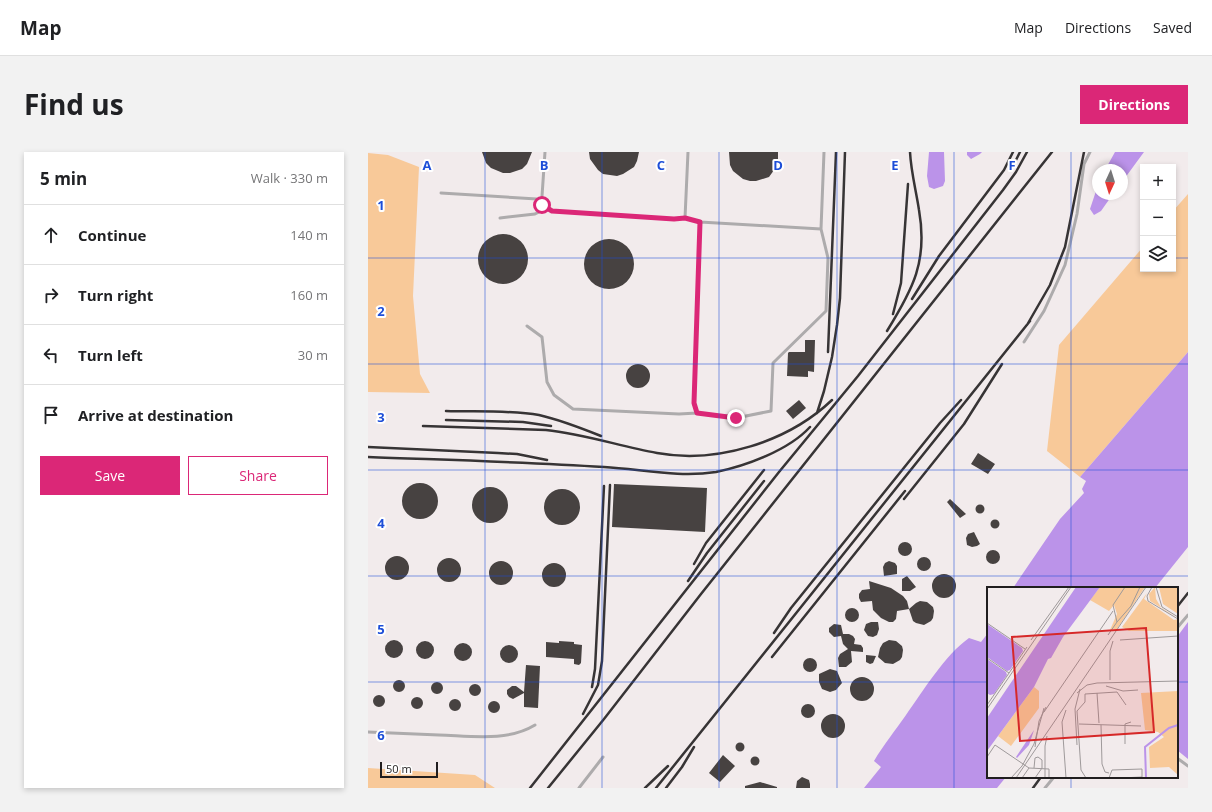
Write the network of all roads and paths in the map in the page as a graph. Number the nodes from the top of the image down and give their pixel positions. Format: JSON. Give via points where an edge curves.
{"nodes":[{"id":1,"x":545,"y":152,"type":"edge"},
{"id":2,"x":688,"y":152,"type":"edge"},
{"id":3,"x":824,"y":152,"type":"edge"},
{"id":4,"x":1090,"y":152,"type":"edge"},
{"id":5,"x":441,"y":193,"type":"dead end"},
{"id":6,"x":542,"y":205,"type":"junction"},
{"id":7,"x":500,"y":218,"type":"dead end"},
{"id":8,"x":685,"y":218,"type":"junction"},
{"id":9,"x":700,"y":222,"type":"junction"},
{"id":10,"x":821,"y":229,"type":"junction"},
{"id":11,"x":527,"y":326,"type":"dead end"},
{"id":12,"x":1024,"y":342,"type":"dead end"},
{"id":13,"x":697,"y":413,"type":"junction"},
{"id":14,"x":1188,"y":614,"type":"edge"},
{"id":15,"x":1178,"y":627,"type":"edge"},
{"id":16,"x":535,"y":725,"type":"dead end"},
{"id":17,"x":368,"y":732,"type":"edge"},
{"id":18,"x":603,"y":757,"type":"dead end"},
{"id":19,"x":1178,"y":759,"type":"edge"},
{"id":20,"x":1188,"y":766,"type":"edge"},
{"id":21,"x":1053,"y":778,"type":"edge"},
{"id":22,"x":579,"y":788,"type":"edge"},
{"id":23,"x":1045,"y":788,"type":"edge"}],
"edges":[{"from":1,"to":6,"type":"lane"},
{"from":2,"to":8,"type":"lane"},
{"from":3,"to":10,"type":"lane"},
{"from":4,"to":12,"type":"lane","via":[[1084,164],[1077,214],[1064,265],[1044,311]]},
{"from":5,"to":6,"type":"lane","via":[[538,199]]},
{"from":6,"to":7,"type":"lane","via":[[541,211],[535,214]]},
{"from":6,"to":8,"type":"lane","via":[[552,211]]},
{"from":8,"to":9,"type":"lane"},
{"from":9,"to":10,"type":"lane"},
{"from":9,"to":13,"type":"lane","via":[[694,403]]},
{"from":10,"to":13,"type":"lane","via":[[828,258],[826,311],[773,363],[772,411],[736,418]]},
{"from":11,"to":13,"type":"lane","via":[[542,337],[547,382],[554,395],[573,409]]},
{"from":14,"to":15,"type":"lane"},
{"from":16,"to":17,"type":"lane","via":[[515,734],[501,736]]},
{"from":18,"to":22,"type":"lane"},
{"from":19,"to":20,"type":"lane"},
{"from":21,"to":23,"type":"lane"}]}
